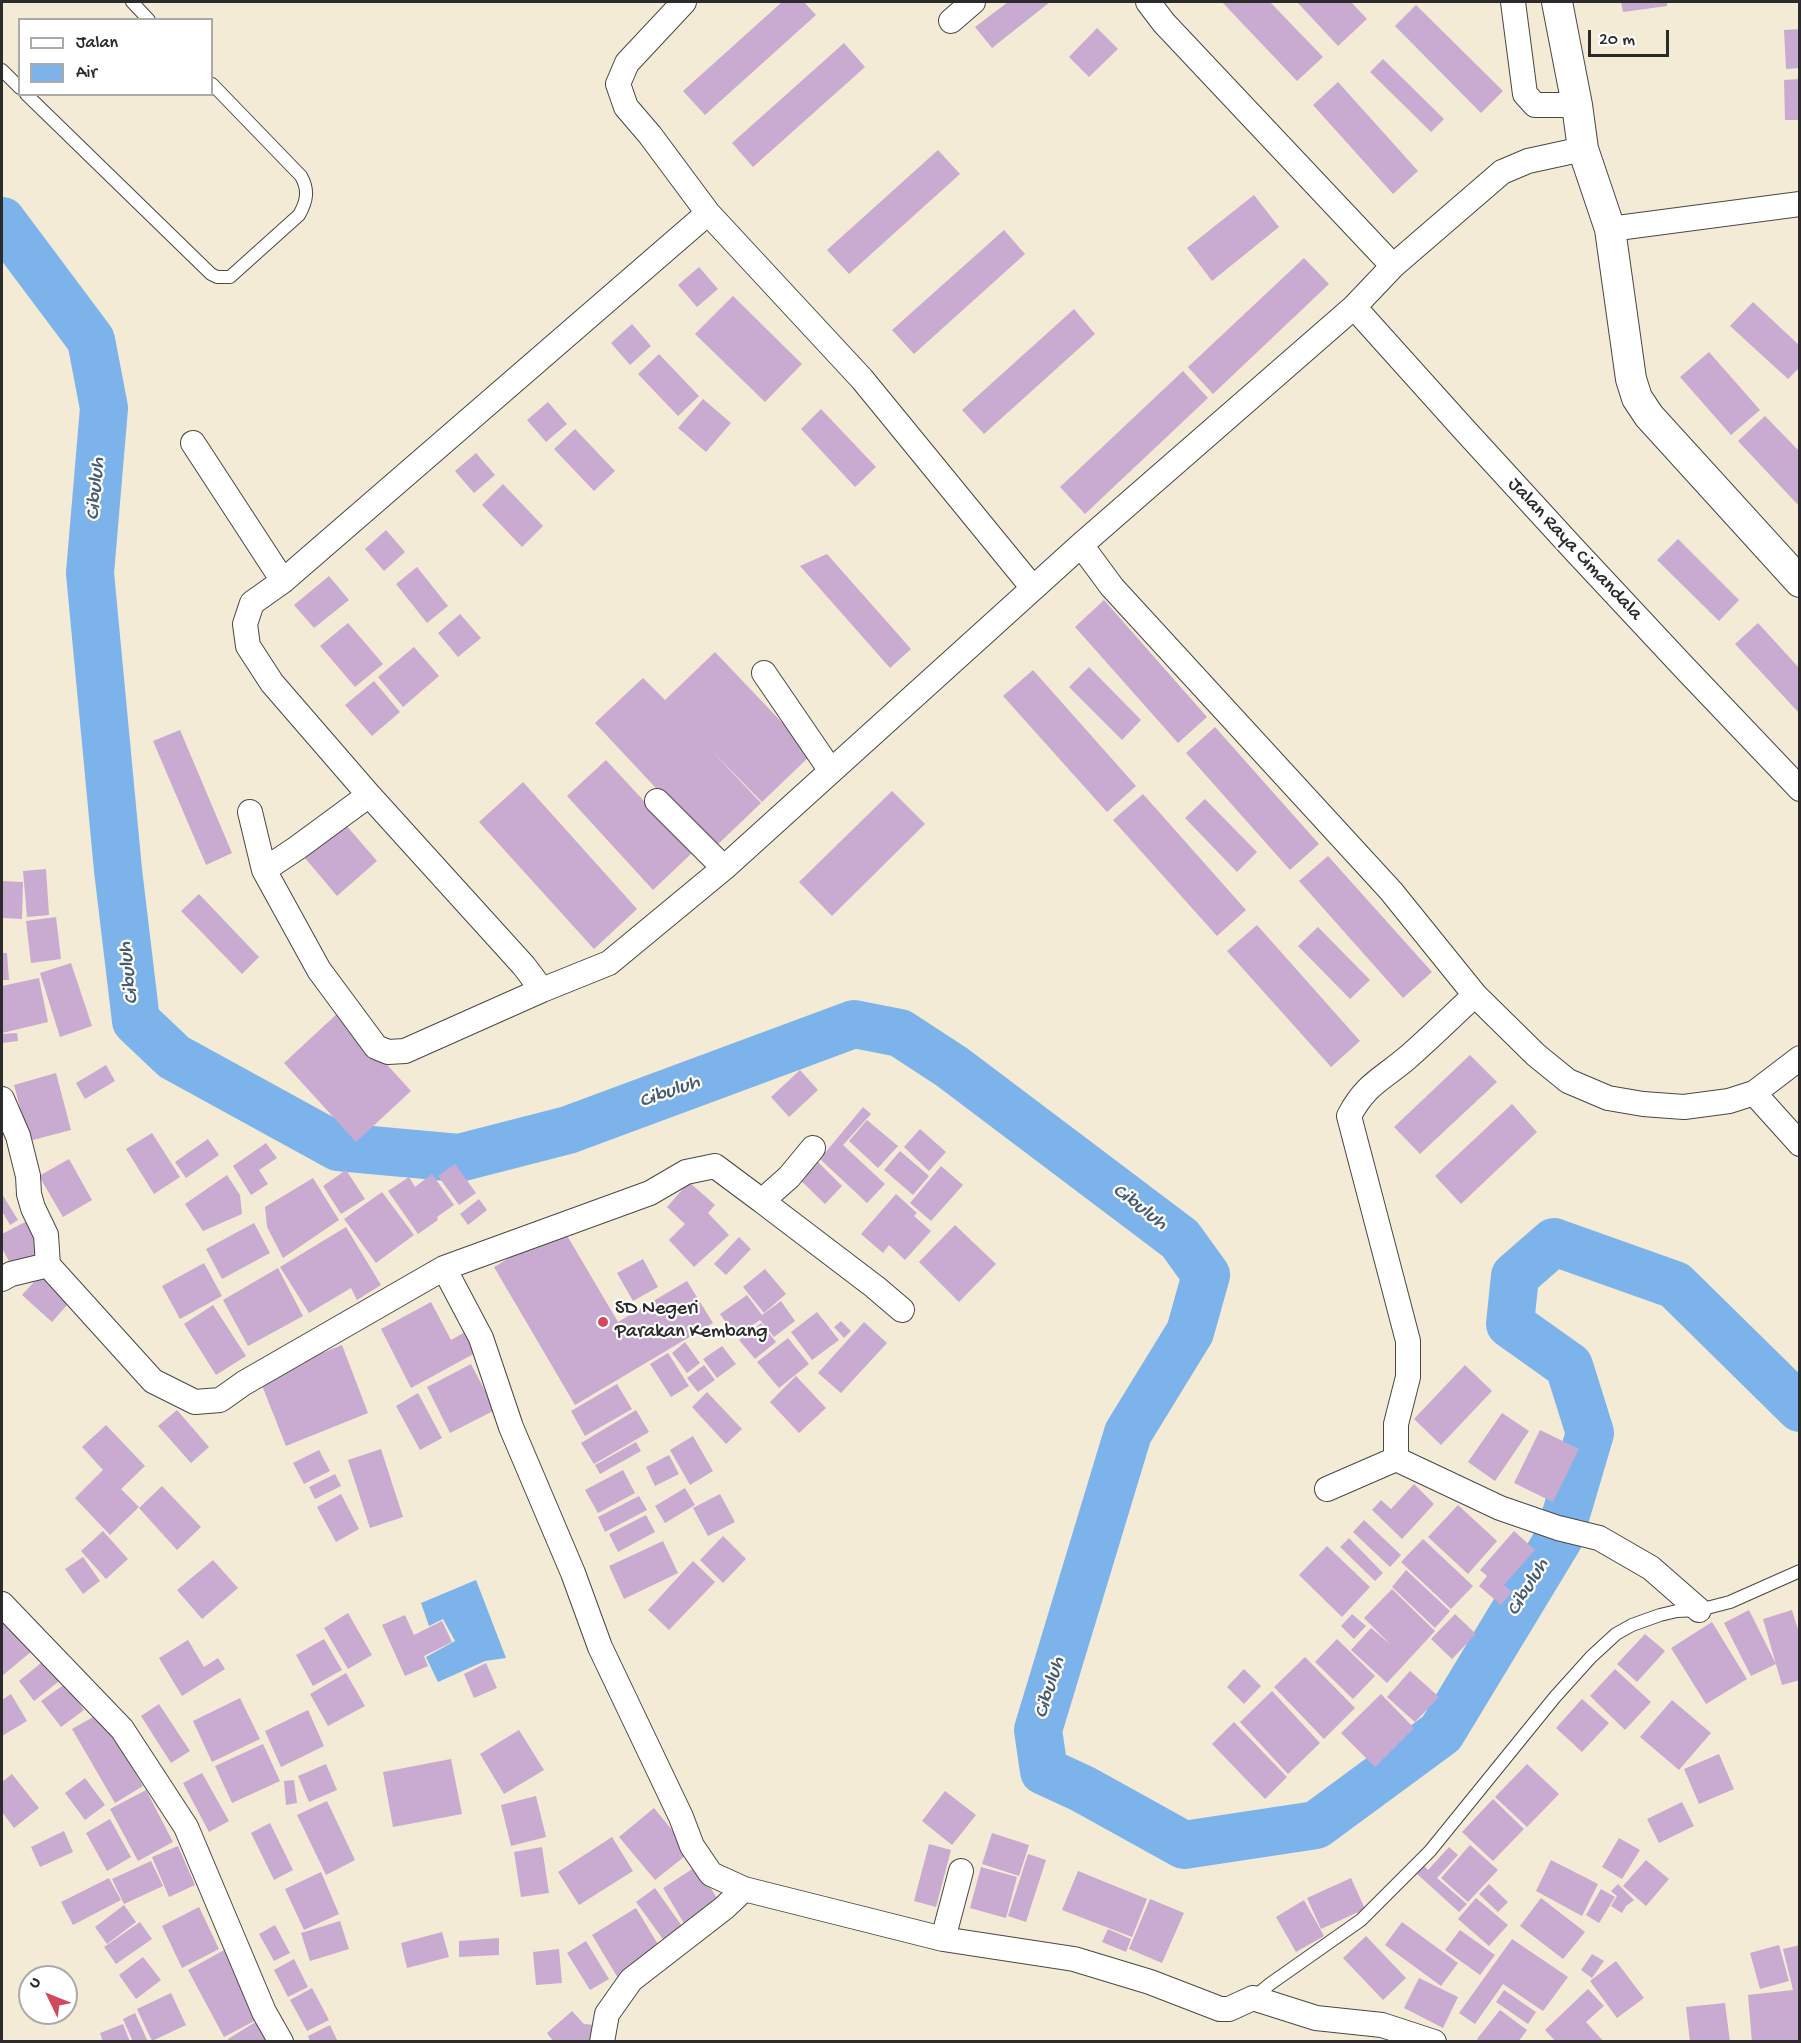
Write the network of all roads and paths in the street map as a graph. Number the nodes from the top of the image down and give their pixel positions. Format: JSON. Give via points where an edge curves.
{"nodes":[{"id":1,"x":132,"y":2,"type":"edge"},
{"id":2,"x":684,"y":2,"type":"edge"},
{"id":3,"x":973,"y":2,"type":"edge"},
{"id":4,"x":1148,"y":2,"type":"edge"},
{"id":5,"x":1513,"y":2,"type":"edge"},
{"id":6,"x":1557,"y":2,"type":"edge"},
{"id":7,"x":147,"y":18,"type":"edge"},
{"id":8,"x":951,"y":21,"type":"dead end"},
{"id":9,"x":2,"y":70,"type":"edge"},
{"id":10,"x":213,"y":85,"type":"edge"},
{"id":11,"x":18,"y":86,"type":"edge"},
{"id":12,"x":28,"y":96,"type":"edge"},
{"id":13,"x":1577,"y":105,"type":"junction"},
{"id":14,"x":1583,"y":148,"type":"junction"},
{"id":15,"x":1800,"y":204,"type":"edge"},
{"id":16,"x":708,"y":213,"type":"junction"},
{"id":17,"x":1610,"y":229,"type":"junction"},
{"id":18,"x":1393,"y":266,"type":"junction"},
{"id":19,"x":1354,"y":307,"type":"junction"},
{"id":20,"x":193,"y":443,"type":"dead end"},
{"id":21,"x":1081,"y":545,"type":"junction"},
{"id":22,"x":283,"y":581,"type":"junction"},
{"id":23,"x":1800,"y":582,"type":"edge"},
{"id":24,"x":1033,"y":588,"type":"junction"},
{"id":25,"x":764,"y":674,"type":"dead end"},
{"id":26,"x":831,"y":771,"type":"junction"},
{"id":27,"x":1800,"y":789,"type":"edge"},
{"id":28,"x":369,"y":795,"type":"junction"},
{"id":29,"x":657,"y":801,"type":"dead end"},
{"id":30,"x":250,"y":812,"type":"dead end"},
{"id":31,"x":724,"y":868,"type":"junction"},
{"id":32,"x":264,"y":870,"type":"junction"},
{"id":33,"x":542,"y":990,"type":"junction"},
{"id":34,"x":1475,"y":995,"type":"junction"},
{"id":35,"x":1800,"y":1058,"type":"edge"},
{"id":36,"x":1754,"y":1093,"type":"junction"},
{"id":37,"x":2,"y":1098,"type":"edge"},
{"id":38,"x":1800,"y":1144,"type":"edge"},
{"id":39,"x":813,"y":1149,"type":"dead end"},
{"id":40,"x":762,"y":1201,"type":"junction"},
{"id":41,"x":48,"y":1265,"type":"junction"},
{"id":42,"x":444,"y":1268,"type":"junction"},
{"id":43,"x":2,"y":1279,"type":"edge"},
{"id":44,"x":902,"y":1310,"type":"dead end"},
{"id":45,"x":1396,"y":1459,"type":"junction"},
{"id":46,"x":1327,"y":1489,"type":"dead end"},
{"id":47,"x":1800,"y":1571,"type":"edge"},
{"id":48,"x":2,"y":1604,"type":"edge"},
{"id":49,"x":1700,"y":1610,"type":"junction"},
{"id":50,"x":961,"y":1871,"type":"dead end"},
{"id":51,"x":744,"y":1889,"type":"junction"},
{"id":52,"x":943,"y":1939,"type":"junction"},
{"id":53,"x":1253,"y":1998,"type":"junction"},
{"id":54,"x":281,"y":2042,"type":"edge"},
{"id":55,"x":602,"y":2042,"type":"edge"},
{"id":56,"x":1434,"y":2042,"type":"edge"}],
"edges":[{"from":1,"to":7,"type":"lane"},
{"from":2,"to":16,"type":"street","via":[[627,63],[618,84],[626,107]]},
{"from":3,"to":8,"type":"street"},
{"from":4,"to":18,"type":"street"},
{"from":5,"to":13,"type":"street","via":[[1525,94],[1535,105]]},
{"from":6,"to":13,"type":"street"},
{"from":9,"to":11,"type":"lane"},
{"from":10,"to":12,"type":"lane","via":[[301,176],[307,192],[299,215],[225,278],[211,274]]},
{"from":13,"to":14,"type":"street"},
{"from":14,"to":17,"type":"street"},
{"from":14,"to":18,"type":"street","via":[[1528,161],[1502,172]]},
{"from":15,"to":17,"type":"street"},
{"from":16,"to":22,"type":"street"},
{"from":16,"to":24,"type":"street","via":[[862,379]]},
{"from":17,"to":23,"type":"street","via":[[1627,356],[1637,398]]},
{"from":18,"to":19,"type":"street"},
{"from":19,"to":21,"type":"street"},
{"from":19,"to":27,"type":"street","name":"Jalan Raya Cimandala","via":[[1609,588]]},
{"from":20,"to":22,"type":"street"},
{"from":21,"to":24,"type":"street"},
{"from":21,"to":34,"type":"street","via":[[1112,587],[1391,891]]},
{"from":22,"to":28,"type":"street","via":[[252,603],[245,624],[248,646],[272,683]]},
{"from":24,"to":26,"type":"street"},
{"from":25,"to":26,"type":"street"},
{"from":26,"to":31,"type":"street"},
{"from":28,"to":32,"type":"street"},
{"from":28,"to":33,"type":"street"},
{"from":29,"to":31,"type":"street"},
{"from":30,"to":32,"type":"street"},
{"from":31,"to":33,"type":"street","via":[[609,963]]},
{"from":32,"to":33,"type":"street","via":[[319,970],[376,1047],[388,1052],[405,1051]]},
{"from":34,"to":36,"type":"street","via":[[1568,1081],[1608,1098],[1684,1107]]},
{"from":34,"to":45,"type":"street","via":[[1405,1060],[1371,1085],[1349,1116],[1408,1341],[1408,1377],[1396,1424]]},
{"from":35,"to":36,"type":"street"},
{"from":36,"to":38,"type":"street"},
{"from":37,"to":41,"type":"street","via":[[18,1136],[33,1208],[46,1235]]},
{"from":39,"to":40,"type":"street"},
{"from":40,"to":42,"type":"street","via":[[715,1166],[686,1172],[650,1193]]},
{"from":40,"to":44,"type":"street"},
{"from":41,"to":42,"type":"street","via":[[153,1381],[195,1402],[220,1400]]},
{"from":41,"to":43,"type":"street"},
{"from":42,"to":51,"type":"street","via":[[481,1338],[511,1427],[600,1647],[692,1846],[711,1874]]},
{"from":45,"to":46,"type":"street"},
{"from":45,"to":49,"type":"street","via":[[1500,1508],[1599,1538],[1651,1569]]},
{"from":47,"to":49,"type":"lane","via":[[1730,1602]]},
{"from":48,"to":54,"type":"street","via":[[122,1729],[186,1827],[264,2012]]},
{"from":49,"to":53,"type":"lane","via":[[1677,1611],[1632,1625],[1603,1646],[1555,1697],[1430,1851],[1361,1920]]},
{"from":50,"to":52,"type":"street"},
{"from":51,"to":52,"type":"street"},
{"from":51,"to":55,"type":"street","via":[[631,1980],[608,2014]]},
{"from":52,"to":53,"type":"street","via":[[1074,1959],[1220,2009]]},
{"from":53,"to":56,"type":"street","via":[[1316,2018],[1382,2025]]}]}
